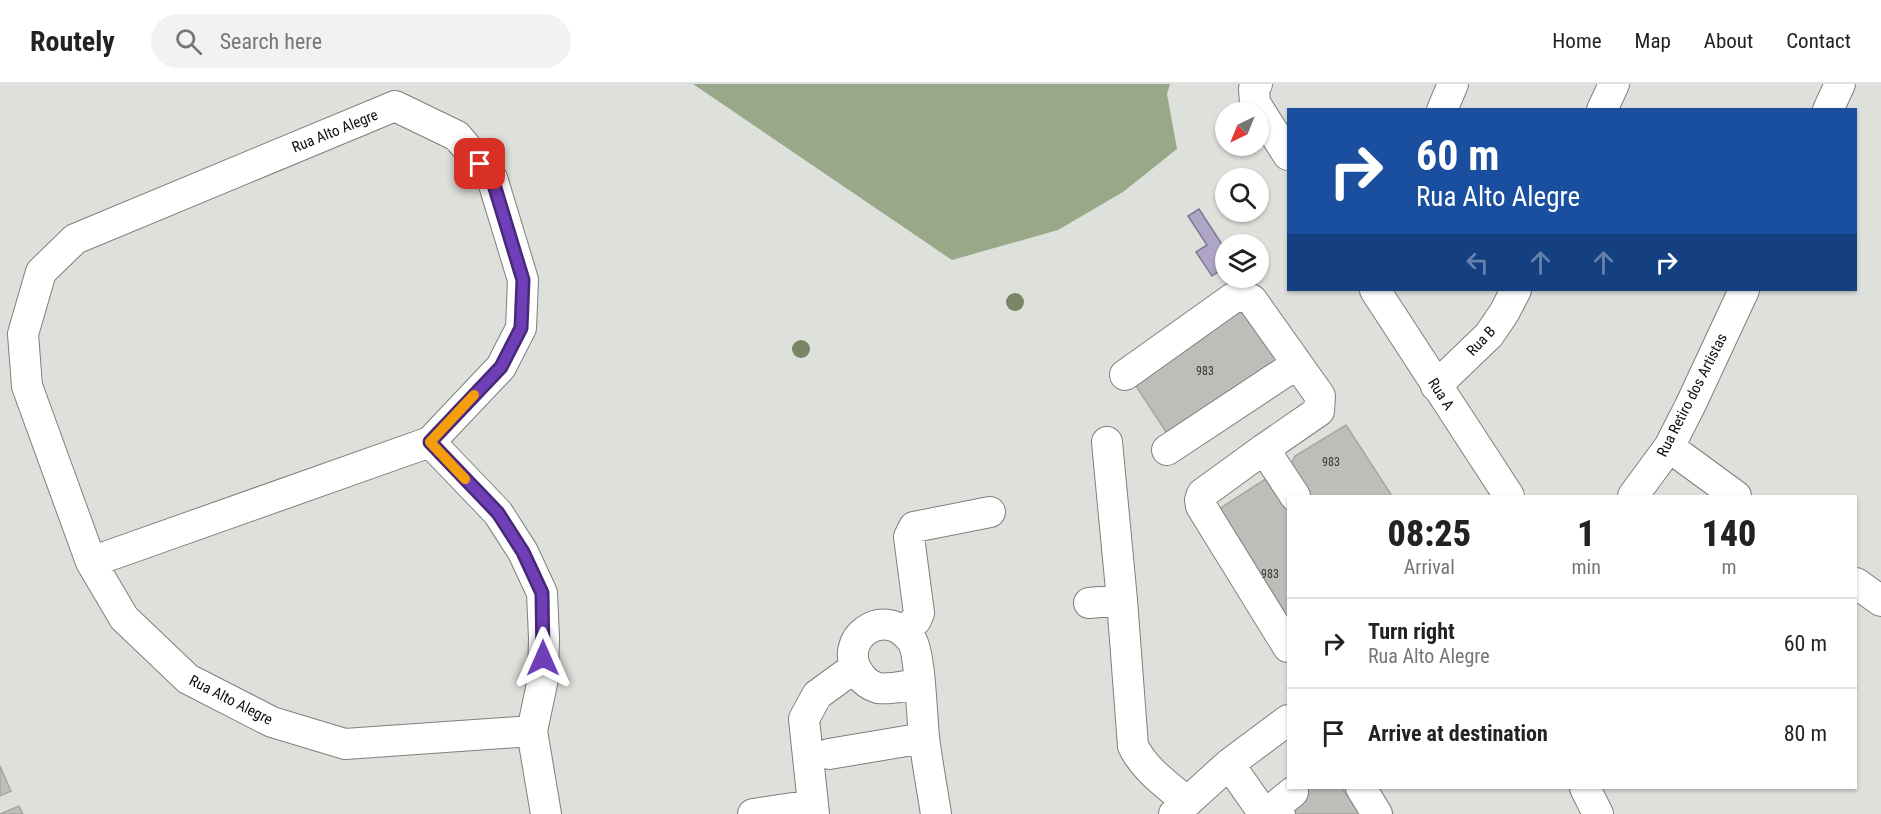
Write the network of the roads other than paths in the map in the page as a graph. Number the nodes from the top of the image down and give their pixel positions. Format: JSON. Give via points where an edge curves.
{"nodes":[{"id":1,"x":1257,"y":84,"type":"edge"},
{"id":2,"x":1453,"y":84,"type":"edge"},
{"id":3,"x":1614,"y":84,"type":"edge"},
{"id":4,"x":1840,"y":84,"type":"edge"},
{"id":5,"x":1443,"y":108,"type":"edge"},
{"id":6,"x":1603,"y":108,"type":"edge"},
{"id":7,"x":1829,"y":108,"type":"edge"},
{"id":8,"x":1287,"y":153,"type":"edge"},
{"id":9,"x":1376,"y":291,"type":"edge"},
{"id":10,"x":1515,"y":291,"type":"edge"},
{"id":11,"x":1744,"y":291,"type":"edge"},
{"id":12,"x":1297,"y":364,"type":"junction"},
{"id":13,"x":1125,"y":375,"type":"dead end"},
{"id":14,"x":1436,"y":386,"type":"junction"},
{"id":15,"x":430,"y":442,"type":"junction"},
{"id":16,"x":1107,"y":442,"type":"dead end"},
{"id":17,"x":1669,"y":447,"type":"junction"},
{"id":18,"x":1264,"y":449,"type":"junction"},
{"id":19,"x":1167,"y":450,"type":"dead end"},
{"id":20,"x":1294,"y":495,"type":"edge"},
{"id":21,"x":1508,"y":495,"type":"edge"},
{"id":22,"x":1633,"y":495,"type":"edge"},
{"id":23,"x":1735,"y":495,"type":"edge"},
{"id":24,"x":990,"y":512,"type":"dead end"},
{"id":25,"x":91,"y":562,"type":"junction"},
{"id":26,"x":1857,"y":584,"type":"edge"},
{"id":27,"x":1122,"y":600,"type":"junction"},
{"id":28,"x":1881,"y":601,"type":"edge"},
{"id":29,"x":1089,"y":603,"type":"dead end"},
{"id":30,"x":904,"y":631,"type":"junction"},
{"id":31,"x":1287,"y":645,"type":"edge"},
{"id":32,"x":854,"y":668,"type":"junction"},
{"id":33,"x":919,"y":684,"type":"junction"},
{"id":34,"x":1287,"y":721,"type":"edge"},
{"id":35,"x":532,"y":731,"type":"junction"},
{"id":36,"x":924,"y":738,"type":"junction"},
{"id":37,"x":829,"y":754,"type":"dead end"},
{"id":38,"x":1229,"y":765,"type":"junction"},
{"id":39,"x":1362,"y":789,"type":"edge"},
{"id":40,"x":1586,"y":789,"type":"edge"},
{"id":41,"x":1180,"y":808,"type":"edge"},
{"id":42,"x":814,"y":809,"type":"edge"},
{"id":43,"x":546,"y":814,"type":"edge"},
{"id":44,"x":753,"y":814,"type":"edge"},
{"id":45,"x":936,"y":814,"type":"edge"},
{"id":46,"x":1264,"y":814,"type":"edge"},
{"id":47,"x":1377,"y":814,"type":"edge"},
{"id":48,"x":1598,"y":814,"type":"edge"}],
"edges":[{"from":1,"to":8,"type":"street","via":[[1255,103]]},
{"from":2,"to":5,"type":"street"},
{"from":3,"to":6,"type":"street"},
{"from":4,"to":7,"type":"street"},
{"from":9,"to":14,"type":"street","name":"Rua A"},
{"from":10,"to":14,"type":"street","name":"Rua B","via":[[1488,335]]},
{"from":11,"to":17,"type":"street","name":"Rua Retiro dos Artistas"},
{"from":12,"to":13,"type":"street","via":[[1252,300],[1245,296],[1233,298]]},
{"from":12,"to":18,"type":"street","via":[[1320,396],[1319,411]]},
{"from":12,"to":19,"type":"street"},
{"from":14,"to":21,"type":"street","name":"Rua A"},
{"from":15,"to":25,"type":"street","name":"Rua Alto Alegre"},
{"from":15,"to":25,"type":"street","name":"Rua Alto Alegre","via":[[501,367],[521,328],[523,280],[492,178],[457,136],[394,106],[75,238],[41,272],[23,334],[27,386]]},
{"from":15,"to":35,"type":"street","via":[[498,513],[523,552],[542,593],[543,679]]},
{"from":16,"to":27,"type":"street"},
{"from":17,"to":22,"type":"street","name":"Rua Retiro dos Artistas"},
{"from":17,"to":23,"type":"street"},
{"from":18,"to":20,"type":"street"},
{"from":18,"to":31,"type":"street","via":[[1202,494],[1200,500]]},
{"from":24,"to":30,"type":"street","via":[[910,531],[919,613]]},
{"from":25,"to":35,"type":"street","name":"Rua Alto Alegre","via":[[124,618],[188,679],[272,722],[345,744]]},
{"from":26,"to":28,"type":"street"},
{"from":27,"to":29,"type":"street"},
{"from":27,"to":41,"type":"street","via":[[1128,747],[1165,783]]},
{"from":30,"to":32,"type":"street","via":[[889,624],[872,626],[859,636],[852,651]]},
{"from":30,"to":33,"type":"street","via":[[914,645]]},
{"from":32,"to":33,"type":"street","via":[[864,681],[879,688]]},
{"from":32,"to":42,"type":"street","via":[[817,695],[804,719]]},
{"from":33,"to":36,"type":"street"},
{"from":34,"to":38,"type":"street"},
{"from":35,"to":43,"type":"street"},
{"from":36,"to":37,"type":"street"},
{"from":36,"to":45,"type":"street"},
{"from":38,"to":41,"type":"street"},
{"from":38,"to":46,"type":"street"},
{"from":39,"to":47,"type":"street"},
{"from":40,"to":48,"type":"street"},
{"from":42,"to":44,"type":"street"}]}
